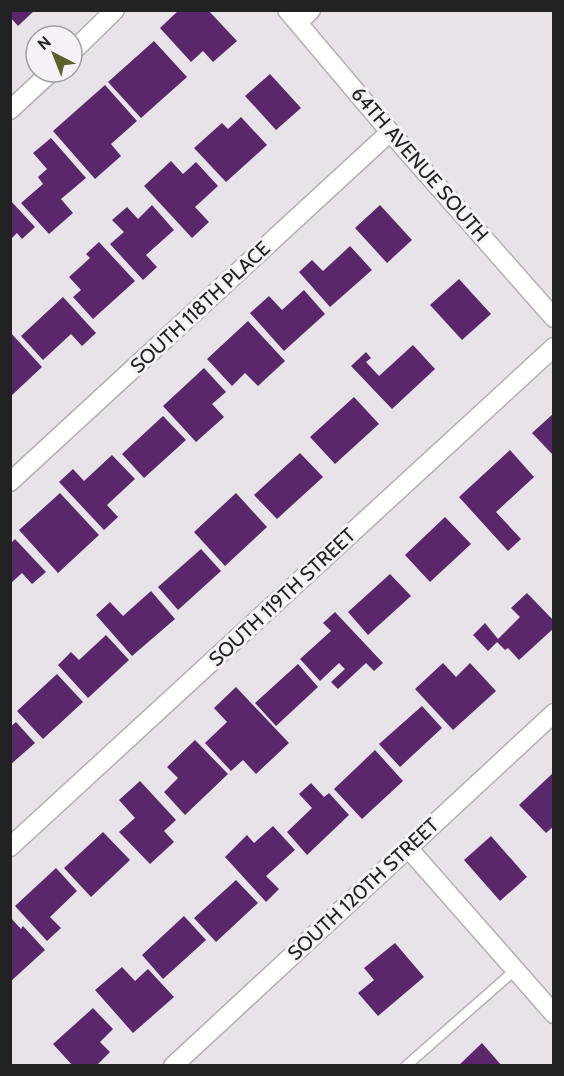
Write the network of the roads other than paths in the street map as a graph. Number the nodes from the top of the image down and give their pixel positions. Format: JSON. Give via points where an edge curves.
{"nodes":[{"id":1,"x":115,"y":10,"type":"edge"},
{"id":2,"x":298,"y":15,"type":"edge"},
{"id":3,"x":84,"y":40,"type":"edge"},
{"id":4,"x":38,"y":84,"type":"edge"},
{"id":5,"x":10,"y":110,"type":"edge"},
{"id":6,"x":390,"y":132,"type":"junction"},
{"id":7,"x":554,"y":318,"type":"edge"},
{"id":8,"x":554,"y":347,"type":"edge"},
{"id":9,"x":10,"y":482,"type":"edge"},
{"id":10,"x":554,"y":713,"type":"edge"},
{"id":11,"x":10,"y":847,"type":"edge"},
{"id":12,"x":408,"y":848,"type":"junction"},
{"id":13,"x":515,"y":970,"type":"junction"},
{"id":14,"x":554,"y":1014,"type":"edge"},
{"id":15,"x":173,"y":1065,"type":"edge"},
{"id":16,"x":406,"y":1065,"type":"edge"}],
"edges":[{"from":1,"to":3,"type":"street"},
{"from":2,"to":6,"type":"street","name":"64TH AVENUE SOUTH"},
{"from":4,"to":5,"type":"street"},
{"from":6,"to":7,"type":"street","name":"64TH AVENUE SOUTH"},
{"from":6,"to":9,"type":"street","name":"SOUTH 118TH PLACE"},
{"from":8,"to":11,"type":"street","name":"SOUTH 119TH STREET"},
{"from":10,"to":12,"type":"street","name":"SOUTH 120TH STREET"},
{"from":12,"to":13,"type":"street"},
{"from":12,"to":15,"type":"street","name":"SOUTH 120TH STREET"},
{"from":13,"to":14,"type":"street"},
{"from":13,"to":16,"type":"lane"}]}
